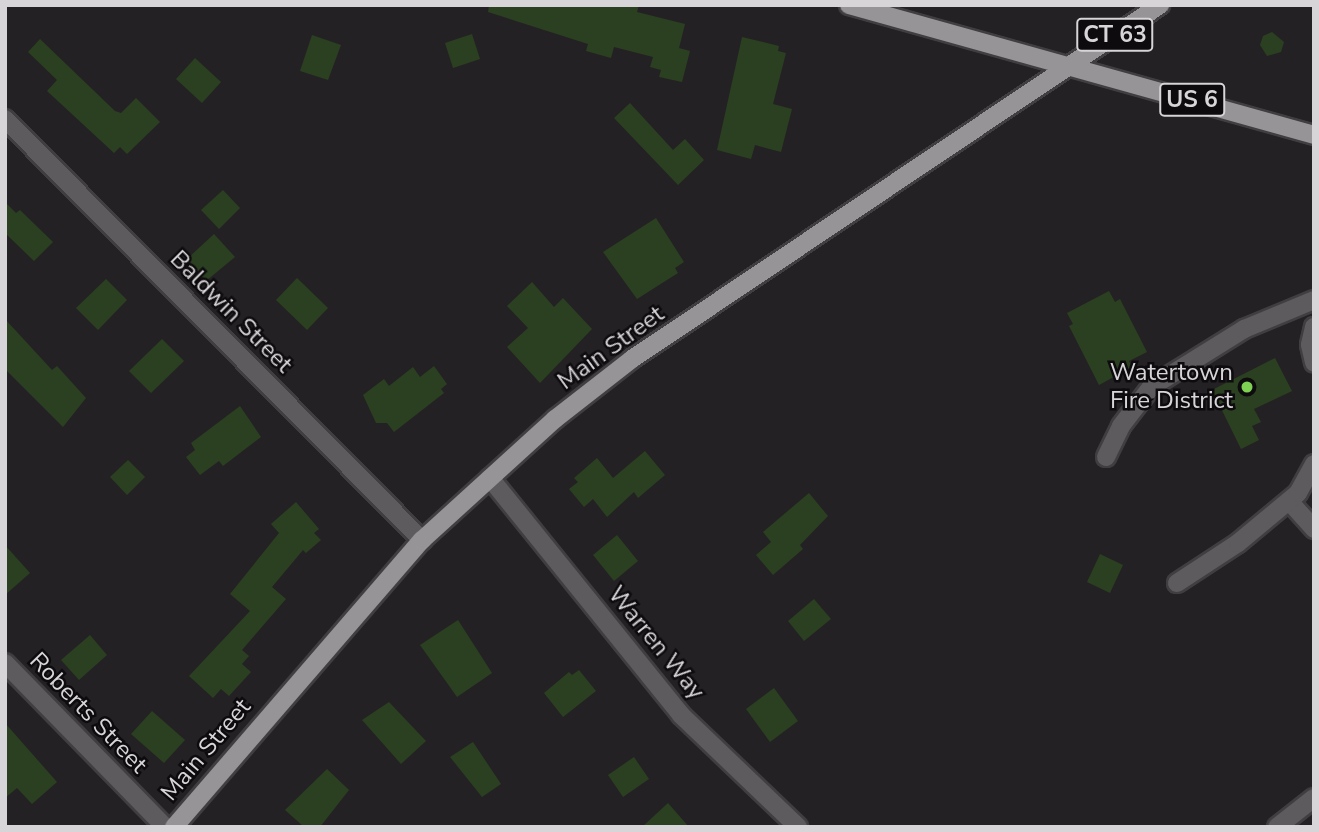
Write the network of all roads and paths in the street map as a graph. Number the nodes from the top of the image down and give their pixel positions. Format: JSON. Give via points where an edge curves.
{"nodes":[{"id":1,"x":849,"y":5,"type":"edge"},
{"id":2,"x":1160,"y":5,"type":"edge"},
{"id":3,"x":1070,"y":65,"type":"junction"},
{"id":4,"x":5,"y":119,"type":"edge"},
{"id":5,"x":1314,"y":135,"type":"edge"},
{"id":6,"x":1314,"y":300,"type":"edge"},
{"id":7,"x":1314,"y":327,"type":"edge"},
{"id":8,"x":1314,"y":363,"type":"edge"},
{"id":9,"x":1106,"y":457,"type":"dead end"},
{"id":10,"x":1314,"y":464,"type":"edge"},
{"id":11,"x":490,"y":478,"type":"junction"},
{"id":12,"x":1289,"y":500,"type":"junction"},
{"id":13,"x":1314,"y":529,"type":"edge"},
{"id":14,"x":422,"y":540,"type":"junction"},
{"id":15,"x":1177,"y":583,"type":"dead end"},
{"id":16,"x":5,"y":663,"type":"edge"},
{"id":17,"x":1314,"y":798,"type":"edge"},
{"id":18,"x":1274,"y":826,"type":"edge"},
{"id":19,"x":165,"y":827,"type":"edge"},
{"id":20,"x":174,"y":827,"type":"edge"},
{"id":21,"x":798,"y":827,"type":"edge"}],
"edges":[{"from":1,"to":3,"type":"main road","number":"US 6"},
{"from":2,"to":3,"type":"main road","name":"Main Street","number":"CT 63"},
{"from":3,"to":5,"type":"main road","number":"US 6"},
{"from":3,"to":11,"type":"main road","name":"Main Street","number":"CT 63","via":[[632,359]]},
{"from":4,"to":14,"type":"street","name":"Baldwin Street"},
{"from":6,"to":9,"type":"street","via":[[1244,329],[1151,387],[1121,426]]},
{"from":7,"to":8,"type":"street","via":[[1310,345]]},
{"from":10,"to":12,"type":"street"},
{"from":11,"to":14,"type":"main road","name":"Main Street","number":"CT 63"},
{"from":11,"to":21,"type":"street","name":"Warren Way","via":[[681,715]]},
{"from":12,"to":13,"type":"street"},
{"from":12,"to":15,"type":"street"},
{"from":14,"to":20,"type":"main road","name":"Main Street","number":"CT 63"},
{"from":16,"to":19,"type":"street","name":"Roberts Street"},
{"from":17,"to":18,"type":"street"}]}
